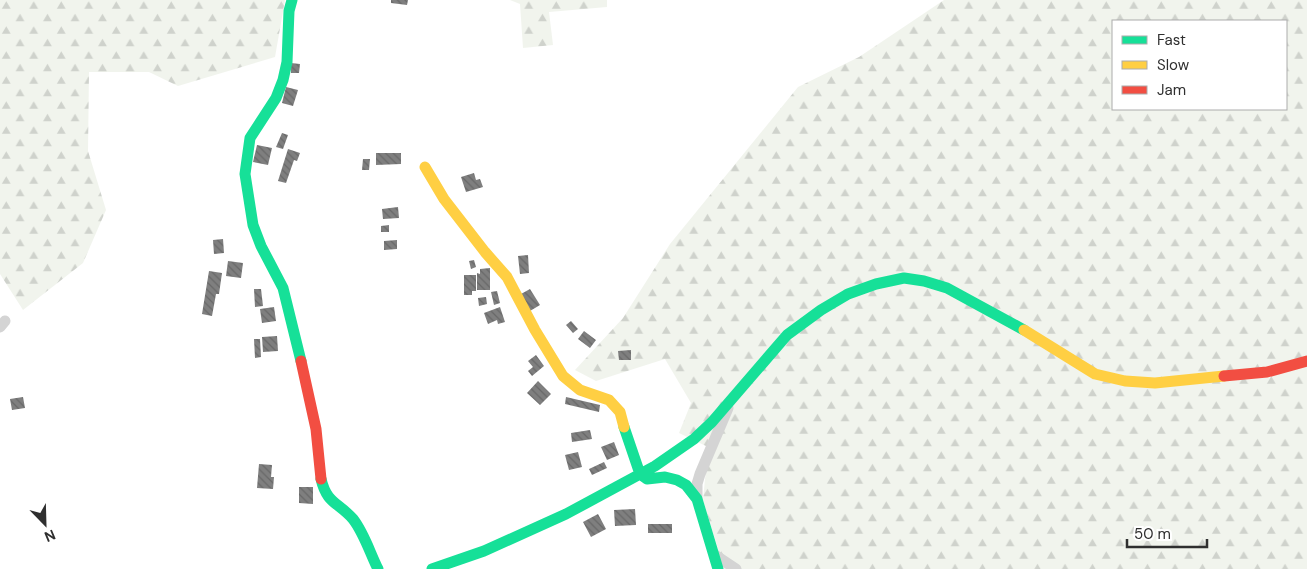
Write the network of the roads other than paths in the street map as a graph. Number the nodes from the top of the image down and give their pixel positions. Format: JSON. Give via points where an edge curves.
{"nodes":[{"id":1,"x":292,"y":0,"type":"edge"},
{"id":2,"x":425,"y":168,"type":"dead end"},
{"id":3,"x":1307,"y":361,"type":"edge"},
{"id":4,"x":730,"y":402,"type":"junction"},
{"id":5,"x":640,"y":474,"type":"junction"},
{"id":6,"x":697,"y":498,"type":"junction"},
{"id":7,"x":715,"y":554,"type":"junction"},
{"id":8,"x":378,"y":569,"type":"edge"},
{"id":9,"x":432,"y":569,"type":"edge"},
{"id":10,"x":718,"y":569,"type":"edge"},
{"id":11,"x":736,"y":569,"type":"edge"}],
"edges":[{"from":1,"to":8,"type":"street","via":[[283,80],[276,98],[250,138],[247,152],[245,174],[249,201],[253,225],[283,288],[290,314],[316,429],[324,491],[359,528]]},
{"from":2,"to":5,"type":"street","via":[[444,199],[507,277],[563,376],[580,390],[609,400],[620,412]]},
{"from":3,"to":4,"type":"street","via":[[1267,372],[1155,383],[1125,381],[1095,374],[947,288],[904,278],[848,294],[821,310],[769,354]]},
{"from":4,"to":5,"type":"street","via":[[694,439]]},
{"from":4,"to":6,"type":"street","via":[[700,474]]},
{"from":5,"to":6,"type":"street","via":[[648,479],[665,477],[677,480]]},
{"from":5,"to":9,"type":"street","via":[[566,514],[484,552]]},
{"from":6,"to":7,"type":"street"},
{"from":7,"to":10,"type":"street"},
{"from":7,"to":11,"type":"street"}]}
